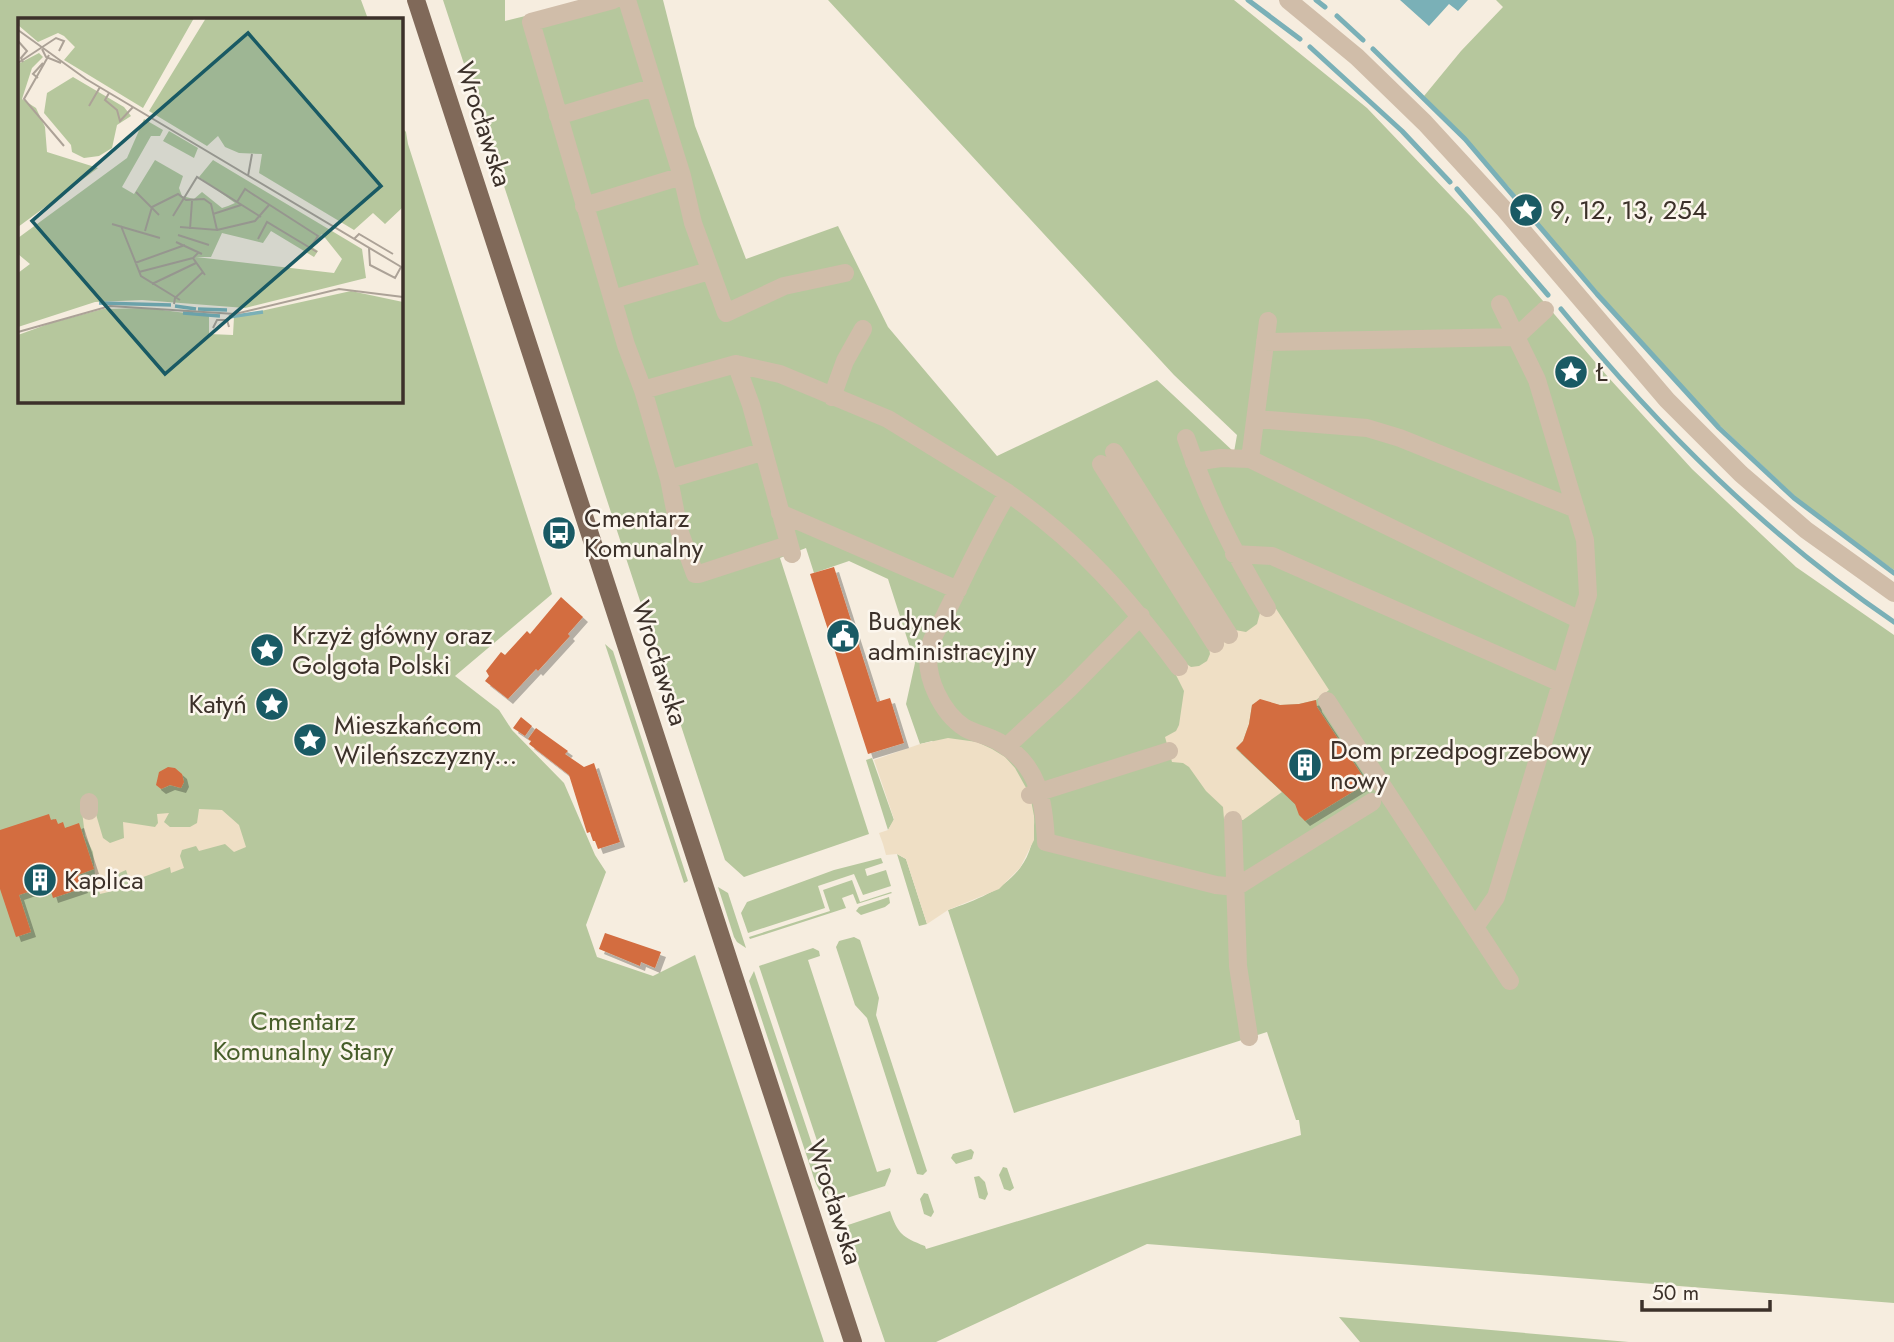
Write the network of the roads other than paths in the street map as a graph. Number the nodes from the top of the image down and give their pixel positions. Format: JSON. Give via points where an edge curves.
{"nodes":[{"id":1,"x":416,"y":0,"type":"edge"},
{"id":2,"x":613,"y":0,"type":"edge"},
{"id":3,"x":627,"y":0,"type":"edge"},
{"id":4,"x":1288,"y":0,"type":"edge"},
{"id":5,"x":654,"y":87,"type":"junction"},
{"id":6,"x":558,"y":116,"type":"junction"},
{"id":7,"x":682,"y":176,"type":"junction"},
{"id":8,"x":584,"y":206,"type":"junction"},
{"id":9,"x":709,"y":271,"type":"junction"},
{"id":10,"x":845,"y":272,"type":"dead end"},
{"id":11,"x":613,"y":299,"type":"junction"},
{"id":12,"x":1500,"y":304,"type":"dead end"},
{"id":13,"x":1545,"y":310,"type":"dead end"},
{"id":14,"x":1268,"y":321,"type":"dead end"},
{"id":15,"x":863,"y":329,"type":"dead end"},
{"id":16,"x":1516,"y":337,"type":"junction"},
{"id":17,"x":1265,"y":342,"type":"junction"},
{"id":18,"x":736,"y":364,"type":"junction"},
{"id":19,"x":643,"y":390,"type":"junction"},
{"id":20,"x":832,"y":397,"type":"junction"},
{"id":21,"x":1256,"y":419,"type":"junction"},
{"id":22,"x":1186,"y":438,"type":"dead end"},
{"id":23,"x":762,"y":452,"type":"junction"},
{"id":24,"x":1108,"y":458,"type":"dead end"},
{"id":25,"x":1250,"y":459,"type":"junction"},
{"id":26,"x":1194,"y":462,"type":"junction"},
{"id":27,"x":669,"y":479,"type":"junction"},
{"id":28,"x":1009,"y":493,"type":"junction"},
{"id":29,"x":1576,"y":509,"type":"junction"},
{"id":30,"x":779,"y":513,"type":"junction"},
{"id":31,"x":1234,"y":554,"type":"junction"},
{"id":32,"x":958,"y":590,"type":"junction"},
{"id":33,"x":1894,"y":593,"type":"edge"},
{"id":34,"x":1267,"y":608,"type":"dead end"},
{"id":35,"x":1141,"y":616,"type":"junction"},
{"id":36,"x":1580,"y":620,"type":"junction"},
{"id":37,"x":1222,"y":640,"type":"dead end"},
{"id":38,"x":1179,"y":667,"type":"dead end"},
{"id":39,"x":1561,"y":683,"type":"junction"},
{"id":40,"x":1327,"y":701,"type":"dead end"},
{"id":41,"x":1006,"y":747,"type":"junction"},
{"id":42,"x":1168,"y":751,"type":"dead end"},
{"id":43,"x":1033,"y":788,"type":"junction"},
{"id":44,"x":1372,"y":802,"type":"dead end"},
{"id":45,"x":1233,"y":820,"type":"dead end"},
{"id":46,"x":1236,"y":887,"type":"junction"},
{"id":47,"x":1475,"y":927,"type":"junction"},
{"id":48,"x":1510,"y":981,"type":"dead end"},
{"id":49,"x":1249,"y":1037,"type":"dead end"},
{"id":50,"x":853,"y":1342,"type":"edge"}],
"edges":[{"from":1,"to":50,"type":"main road","name":"Wrocławska"},
{"from":2,"to":6,"type":"street","via":[[531,22]]},
{"from":3,"to":5,"type":"street"},
{"from":4,"to":33,"type":"street","via":[[1357,57],[1425,123],[1667,400],[1741,474],[1806,530]]},
{"from":5,"to":6,"type":"street"},
{"from":5,"to":7,"type":"street"},
{"from":6,"to":8,"type":"street"},
{"from":7,"to":8,"type":"street"},
{"from":7,"to":9,"type":"street"},
{"from":8,"to":11,"type":"street"},
{"from":9,"to":10,"type":"street","via":[[726,313],[784,286]]},
{"from":9,"to":11,"type":"street"},
{"from":11,"to":19,"type":"street"},
{"from":12,"to":16,"type":"street"},
{"from":13,"to":16,"type":"street"},
{"from":14,"to":17,"type":"street"},
{"from":15,"to":20,"type":"street"},
{"from":16,"to":17,"type":"street"},
{"from":16,"to":29,"type":"street","via":[[1538,380]]},
{"from":17,"to":21,"type":"street"},
{"from":18,"to":19,"type":"street"},
{"from":18,"to":20,"type":"street","via":[[780,374]]},
{"from":18,"to":23,"type":"street"},
{"from":19,"to":27,"type":"street"},
{"from":20,"to":28,"type":"street","via":[[888,419]]},
{"from":21,"to":25,"type":"street"},
{"from":21,"to":29,"type":"street","via":[[1367,428]]},
{"from":22,"to":26,"type":"street"},
{"from":23,"to":27,"type":"street"},
{"from":23,"to":30,"type":"street"},
{"from":24,"to":37,"type":"street"},
{"from":25,"to":26,"type":"street"},
{"from":25,"to":36,"type":"street"},
{"from":26,"to":31,"type":"street"},
{"from":27,"to":30,"type":"street","via":[[679,530],[695,574],[790,549]]},
{"from":28,"to":32,"type":"street"},
{"from":28,"to":35,"type":"street","via":[[1080,550]]},
{"from":29,"to":36,"type":"street","via":[[1588,569],[1588,595]]},
{"from":30,"to":32,"type":"street"},
{"from":31,"to":34,"type":"street"},
{"from":31,"to":39,"type":"street","via":[[1272,556]]},
{"from":32,"to":41,"type":"street","via":[[929,649],[930,676],[943,706],[964,727]]},
{"from":35,"to":38,"type":"street"},
{"from":35,"to":41,"type":"street"},
{"from":36,"to":39,"type":"street"},
{"from":39,"to":47,"type":"street","via":[[1496,897]]},
{"from":40,"to":47,"type":"street"},
{"from":41,"to":43,"type":"street","via":[[1017,753]]},
{"from":42,"to":43,"type":"street"},
{"from":43,"to":46,"type":"street","via":[[1045,816],[1046,842]]},
{"from":44,"to":46,"type":"street"},
{"from":45,"to":46,"type":"street"},
{"from":46,"to":49,"type":"street","via":[[1238,966]]},
{"from":47,"to":48,"type":"street"}]}
